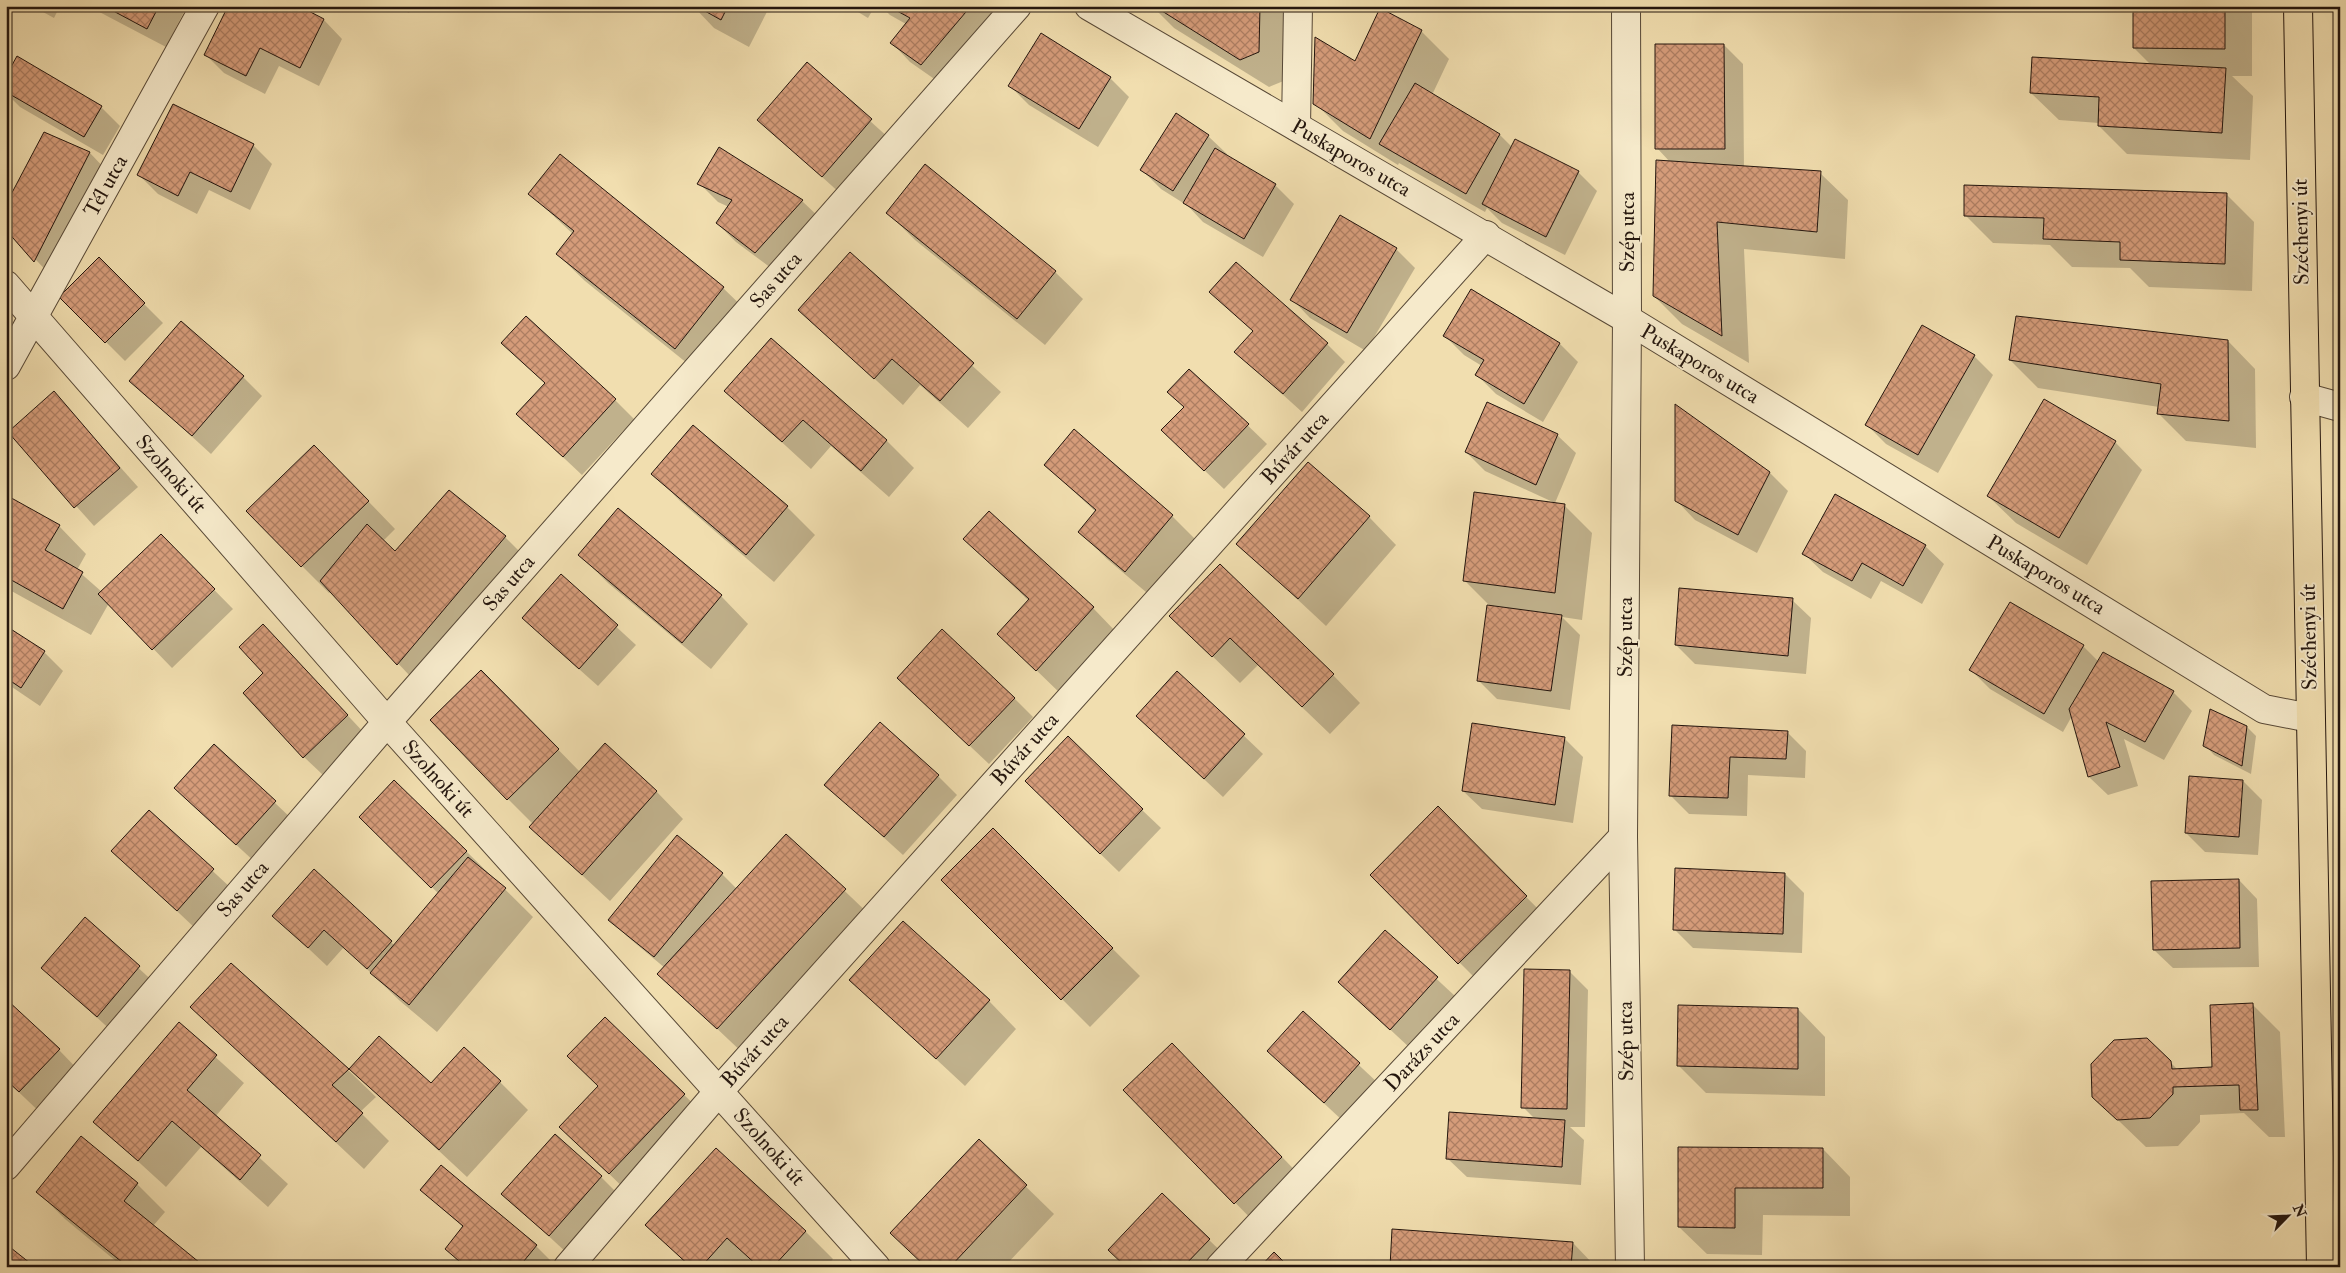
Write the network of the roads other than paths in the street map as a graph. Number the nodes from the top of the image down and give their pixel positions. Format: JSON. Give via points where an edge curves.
{"nodes":[{"id":1,"x":205,"y":6,"type":"edge"},
{"id":2,"x":1017,"y":6,"type":"edge"},
{"id":3,"x":1089,"y":6,"type":"edge"},
{"id":4,"x":1298,"y":6,"type":"edge"},
{"id":5,"x":1626,"y":6,"type":"edge"},
{"id":6,"x":2298,"y":6,"type":"edge"},
{"id":7,"x":1296,"y":126,"type":"junction"},
{"id":8,"x":1486,"y":235,"type":"junction"},
{"id":9,"x":6,"y":285,"type":"edge"},
{"id":10,"x":34,"y":316,"type":"junction"},
{"id":11,"x":1627,"y":319,"type":"junction"},
{"id":12,"x":6,"y":366,"type":"edge"},
{"id":13,"x":2304,"y":397,"type":"junction"},
{"id":14,"x":2340,"y":407,"type":"edge"},
{"id":15,"x":2310,"y":718,"type":"junction"},
{"id":16,"x":387,"y":722,"type":"junction"},
{"id":17,"x":1623,"y":836,"type":"junction"},
{"id":18,"x":719,"y":1091,"type":"junction"},
{"id":19,"x":6,"y":1166,"type":"edge"},
{"id":20,"x":568,"y":1267,"type":"edge"},
{"id":21,"x":876,"y":1267,"type":"edge"},
{"id":22,"x":1220,"y":1267,"type":"edge"},
{"id":23,"x":1630,"y":1267,"type":"edge"},
{"id":24,"x":2322,"y":1267,"type":"edge"}],
"edges":[{"from":1,"to":10,"type":"street","name":"Tél utca"},
{"from":2,"to":16,"type":"street","name":"Sas utca"},
{"from":3,"to":7,"type":"street","name":"Puskaporos utca"},
{"from":4,"to":7,"type":"street"},
{"from":5,"to":11,"type":"street","name":"Szép utca"},
{"from":6,"to":13,"type":"main road","name":"Széchenyi út"},
{"from":7,"to":8,"type":"street","name":"Puskaporos utca"},
{"from":8,"to":11,"type":"street","name":"Puskaporos utca"},
{"from":8,"to":18,"type":"street","name":"Búvár utca"},
{"from":9,"to":10,"type":"street","name":"Szolnoki út"},
{"from":10,"to":12,"type":"street","name":"Tél utca"},
{"from":10,"to":16,"type":"street","name":"Szolnoki út"},
{"from":11,"to":15,"type":"street","name":"Puskaporos utca","via":[[2264,708]]},
{"from":11,"to":17,"type":"street","name":"Szép utca"},
{"from":13,"to":14,"type":"street"},
{"from":13,"to":15,"type":"main road","name":"Széchenyi út"},
{"from":15,"to":24,"type":"main road","name":"Széchenyi út"},
{"from":16,"to":18,"type":"street","name":"Szolnoki út"},
{"from":16,"to":19,"type":"street","name":"Sas utca"},
{"from":17,"to":22,"type":"street","name":"Darázs utca"},
{"from":17,"to":23,"type":"street","name":"Szép utca"},
{"from":18,"to":20,"type":"street","name":"Búvár utca"},
{"from":18,"to":21,"type":"street","name":"Szolnoki út"}]}
